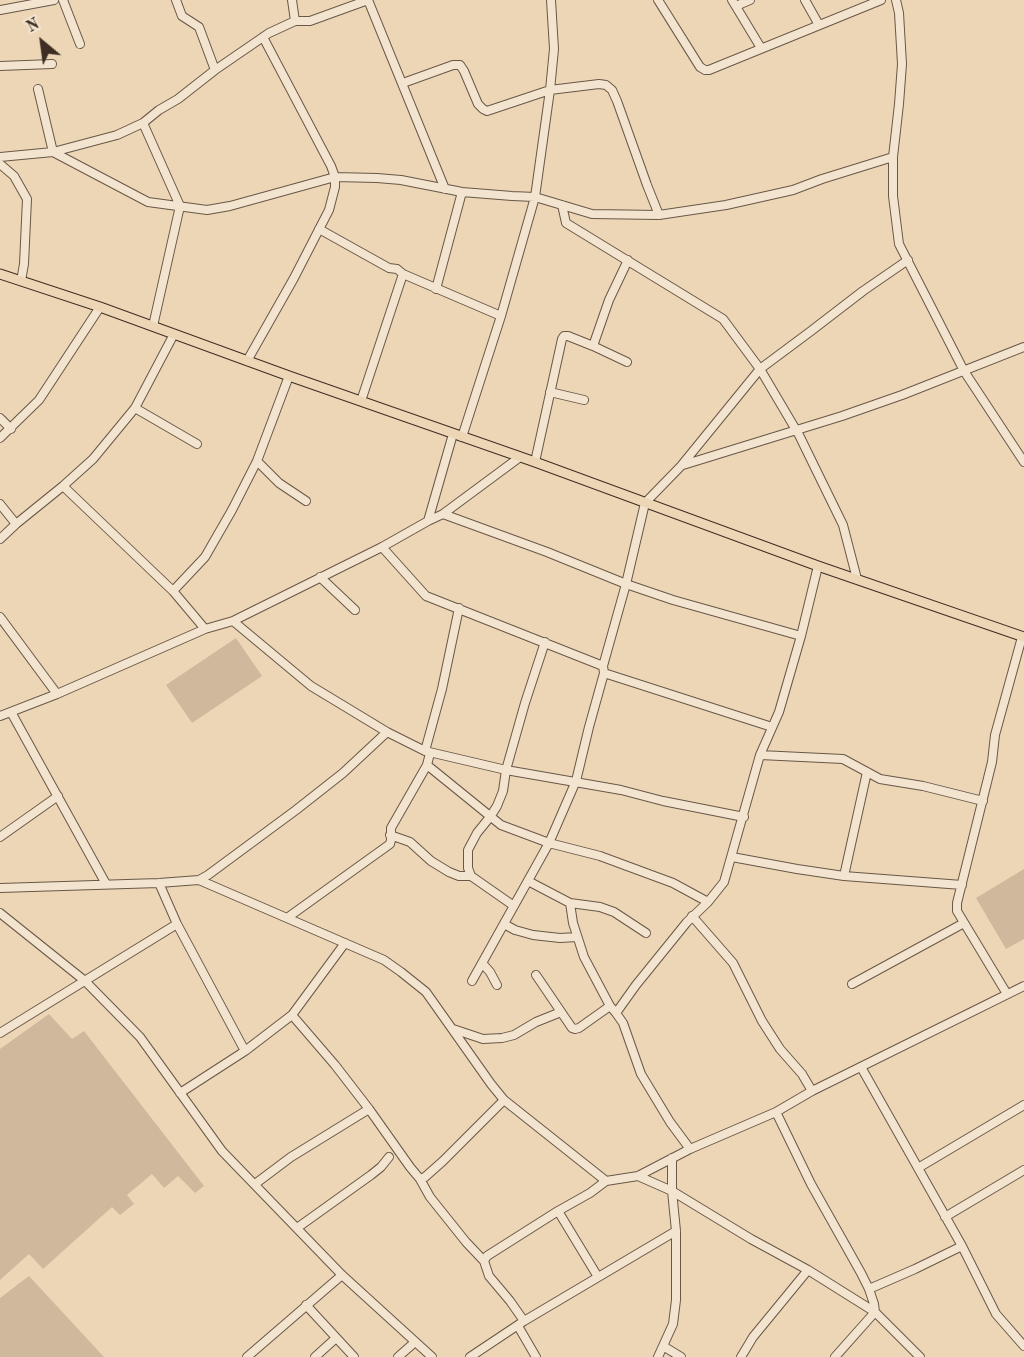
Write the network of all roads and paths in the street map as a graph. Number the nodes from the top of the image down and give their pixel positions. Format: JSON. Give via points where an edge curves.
{"nodes":[{"id":1,"x":54,"y":0,"type":"edge"},
{"id":2,"x":63,"y":0,"type":"edge"},
{"id":3,"x":176,"y":0,"type":"edge"},
{"id":4,"x":292,"y":0,"type":"edge"},
{"id":5,"x":368,"y":0,"type":"edge"},
{"id":6,"x":551,"y":0,"type":"edge"},
{"id":7,"x":658,"y":0,"type":"edge"},
{"id":8,"x":750,"y":0,"type":"edge"},
{"id":9,"x":805,"y":0,"type":"edge"},
{"id":10,"x":881,"y":0,"type":"edge"},
{"id":11,"x":896,"y":0,"type":"edge"},
{"id":12,"x":353,"y":2,"type":"edge"},
{"id":13,"x":868,"y":2,"type":"edge"},
{"id":14,"x":734,"y":3,"type":"edge"},
{"id":15,"x":0,"y":10,"type":"edge"},
{"id":16,"x":295,"y":21,"type":"junction"},
{"id":17,"x":819,"y":25,"type":"junction"},
{"id":18,"x":263,"y":38,"type":"junction"},
{"id":19,"x":80,"y":44,"type":"dead end"},
{"id":20,"x":761,"y":48,"type":"junction"},
{"id":21,"x":52,"y":64,"type":"dead end"},
{"id":22,"x":0,"y":66,"type":"edge"},
{"id":23,"x":215,"y":70,"type":"junction"},
{"id":24,"x":403,"y":83,"type":"junction"},
{"id":25,"x":38,"y":89,"type":"dead end"},
{"id":26,"x":550,"y":90,"type":"junction"},
{"id":27,"x":143,"y":123,"type":"junction"},
{"id":28,"x":53,"y":152,"type":"junction"},
{"id":29,"x":0,"y":157,"type":"edge"},
{"id":30,"x":893,"y":157,"type":"junction"},
{"id":31,"x":0,"y":164,"type":"edge"},
{"id":32,"x":335,"y":177,"type":"junction"},
{"id":33,"x":445,"y":189,"type":"junction"},
{"id":34,"x":462,"y":192,"type":"junction"},
{"id":35,"x":535,"y":196,"type":"junction"},
{"id":36,"x":562,"y":205,"type":"junction"},
{"id":37,"x":180,"y":207,"type":"junction"},
{"id":38,"x":659,"y":215,"type":"junction"},
{"id":39,"x":319,"y":229,"type":"junction"},
{"id":40,"x":628,"y":260,"type":"junction"},
{"id":41,"x":908,"y":260,"type":"junction"},
{"id":42,"x":0,"y":274,"type":"edge"},
{"id":43,"x":403,"y":274,"type":"junction"},
{"id":44,"x":21,"y":281,"type":"junction"},
{"id":45,"x":436,"y":289,"type":"junction"},
{"id":46,"x":100,"y":307,"type":"junction"},
{"id":47,"x":501,"y":316,"type":"junction"},
{"id":48,"x":153,"y":326,"type":"junction"},
{"id":49,"x":174,"y":333,"type":"junction"},
{"id":50,"x":593,"y":346,"type":"junction"},
{"id":51,"x":1024,"y":347,"type":"edge"},
{"id":52,"x":246,"y":360,"type":"junction"},
{"id":53,"x":627,"y":362,"type":"dead end"},
{"id":54,"x":760,"y":369,"type":"junction"},
{"id":55,"x":964,"y":371,"type":"junction"},
{"id":56,"x":289,"y":376,"type":"junction"},
{"id":57,"x":550,"y":392,"type":"junction"},
{"id":58,"x":584,"y":400,"type":"dead end"},
{"id":59,"x":361,"y":401,"type":"junction"},
{"id":60,"x":135,"y":408,"type":"junction"},
{"id":61,"x":0,"y":418,"type":"edge"},
{"id":62,"x":11,"y":429,"type":"junction"},
{"id":63,"x":796,"y":430,"type":"junction"},
{"id":64,"x":457,"y":435,"type":"junction"},
{"id":65,"x":0,"y":438,"type":"edge"},
{"id":66,"x":197,"y":444,"type":"dead end"},
{"id":67,"x":520,"y":457,"type":"junction"},
{"id":68,"x":257,"y":461,"type":"junction"},
{"id":69,"x":535,"y":462,"type":"junction"},
{"id":70,"x":1024,"y":462,"type":"edge"},
{"id":71,"x":681,"y":466,"type":"junction"},
{"id":72,"x":63,"y":486,"type":"junction"},
{"id":73,"x":306,"y":501,"type":"dead end"},
{"id":74,"x":645,"y":503,"type":"junction"},
{"id":75,"x":0,"y":504,"type":"edge"},
{"id":76,"x":443,"y":514,"type":"junction"},
{"id":77,"x":428,"y":521,"type":"junction"},
{"id":78,"x":16,"y":524,"type":"junction"},
{"id":79,"x":0,"y":539,"type":"edge"},
{"id":80,"x":382,"y":547,"type":"junction"},
{"id":81,"x":818,"y":566,"type":"junction"},
{"id":82,"x":320,"y":577,"type":"junction"},
{"id":83,"x":857,"y":579,"type":"junction"},
{"id":84,"x":626,"y":584,"type":"junction"},
{"id":85,"x":173,"y":591,"type":"junction"},
{"id":86,"x":459,"y":608,"type":"junction"},
{"id":87,"x":355,"y":610,"type":"dead end"},
{"id":88,"x":0,"y":617,"type":"edge"},
{"id":89,"x":233,"y":621,"type":"junction"},
{"id":90,"x":205,"y":629,"type":"junction"},
{"id":91,"x":801,"y":636,"type":"junction"},
{"id":92,"x":1023,"y":637,"type":"edge"},
{"id":93,"x":545,"y":642,"type":"junction"},
{"id":94,"x":604,"y":670,"type":"junction"},
{"id":95,"x":57,"y":694,"type":"junction"},
{"id":96,"x":11,"y":712,"type":"junction"},
{"id":97,"x":0,"y":716,"type":"edge"},
{"id":98,"x":772,"y":727,"type":"junction"},
{"id":99,"x":387,"y":732,"type":"junction"},
{"id":100,"x":427,"y":752,"type":"junction"},
{"id":101,"x":760,"y":755,"type":"junction"},
{"id":102,"x":427,"y":765,"type":"junction"},
{"id":103,"x":506,"y":770,"type":"junction"},
{"id":104,"x":867,"y":772,"type":"junction"},
{"id":105,"x":576,"y":781,"type":"junction"},
{"id":106,"x":58,"y":796,"type":"junction"},
{"id":107,"x":982,"y":801,"type":"junction"},
{"id":108,"x":490,"y":817,"type":"junction"},
{"id":109,"x":744,"y":817,"type":"junction"},
{"id":110,"x":390,"y":835,"type":"junction"},
{"id":111,"x":0,"y":837,"type":"edge"},
{"id":112,"x":549,"y":843,"type":"junction"},
{"id":113,"x":732,"y":857,"type":"junction"},
{"id":114,"x":471,"y":876,"type":"junction"},
{"id":115,"x":844,"y":876,"type":"junction"},
{"id":116,"x":199,"y":880,"type":"junction"},
{"id":117,"x":528,"y":881,"type":"junction"},
{"id":118,"x":159,"y":883,"type":"junction"},
{"id":119,"x":106,"y":884,"type":"junction"},
{"id":120,"x":962,"y":885,"type":"junction"},
{"id":121,"x":0,"y":888,"type":"edge"},
{"id":122,"x":708,"y":902,"type":"junction"},
{"id":123,"x":570,"y":903,"type":"junction"},
{"id":124,"x":514,"y":906,"type":"junction"},
{"id":125,"x":0,"y":913,"type":"edge"},
{"id":126,"x":692,"y":916,"type":"junction"},
{"id":127,"x":287,"y":918,"type":"junction"},
{"id":128,"x":964,"y":923,"type":"junction"},
{"id":129,"x":177,"y":924,"type":"junction"},
{"id":130,"x":504,"y":924,"type":"junction"},
{"id":131,"x":646,"y":933,"type":"dead end"},
{"id":132,"x":577,"y":937,"type":"junction"},
{"id":133,"x":345,"y":943,"type":"junction"},
{"id":134,"x":482,"y":963,"type":"junction"},
{"id":135,"x":536,"y":975,"type":"dead end"},
{"id":136,"x":85,"y":981,"type":"junction"},
{"id":137,"x":472,"y":981,"type":"dead end"},
{"id":138,"x":852,"y":984,"type":"dead end"},
{"id":139,"x":497,"y":985,"type":"dead end"},
{"id":140,"x":1024,"y":986,"type":"edge"},
{"id":141,"x":1007,"y":994,"type":"junction"},
{"id":142,"x":610,"y":1006,"type":"junction"},
{"id":143,"x":561,"y":1012,"type":"junction"},
{"id":144,"x":616,"y":1014,"type":"junction"},
{"id":145,"x":292,"y":1015,"type":"junction"},
{"id":146,"x":452,"y":1029,"type":"junction"},
{"id":147,"x":0,"y":1033,"type":"edge"},
{"id":148,"x":245,"y":1052,"type":"junction"},
{"id":149,"x":861,"y":1067,"type":"junction"},
{"id":150,"x":812,"y":1091,"type":"junction"},
{"id":151,"x":180,"y":1093,"type":"junction"},
{"id":152,"x":504,"y":1100,"type":"junction"},
{"id":153,"x":1024,"y":1105,"type":"edge"},
{"id":154,"x":369,"y":1109,"type":"junction"},
{"id":155,"x":776,"y":1112,"type":"junction"},
{"id":156,"x":690,"y":1149,"type":"junction"},
{"id":157,"x":389,"y":1157,"type":"dead end"},
{"id":158,"x":672,"y":1158,"type":"junction"},
{"id":159,"x":918,"y":1168,"type":"junction"},
{"id":160,"x":1024,"y":1170,"type":"edge"},
{"id":161,"x":638,"y":1176,"type":"junction"},
{"id":162,"x":420,"y":1179,"type":"junction"},
{"id":163,"x":606,"y":1181,"type":"junction"},
{"id":164,"x":255,"y":1184,"type":"junction"},
{"id":165,"x":672,"y":1191,"type":"junction"},
{"id":166,"x":558,"y":1211,"type":"junction"},
{"id":167,"x":945,"y":1217,"type":"junction"},
{"id":168,"x":297,"y":1228,"type":"junction"},
{"id":169,"x":676,"y":1231,"type":"junction"},
{"id":170,"x":962,"y":1246,"type":"junction"},
{"id":171,"x":483,"y":1261,"type":"junction"},
{"id":172,"x":808,"y":1270,"type":"junction"},
{"id":173,"x":342,"y":1275,"type":"junction"},
{"id":174,"x":598,"y":1277,"type":"junction"},
{"id":175,"x":869,"y":1289,"type":"junction"},
{"id":176,"x":306,"y":1305,"type":"junction"},
{"id":177,"x":875,"y":1312,"type":"junction"},
{"id":178,"x":521,"y":1323,"type":"junction"},
{"id":179,"x":336,"y":1338,"type":"junction"},
{"id":180,"x":415,"y":1342,"type":"junction"},
{"id":181,"x":663,"y":1346,"type":"junction"},
{"id":182,"x":1024,"y":1346,"type":"edge"},
{"id":183,"x":246,"y":1357,"type":"edge"},
{"id":184,"x":315,"y":1357,"type":"edge"},
{"id":185,"x":354,"y":1357,"type":"edge"},
{"id":186,"x":398,"y":1357,"type":"edge"},
{"id":187,"x":432,"y":1357,"type":"edge"},
{"id":188,"x":471,"y":1357,"type":"edge"},
{"id":189,"x":536,"y":1357,"type":"edge"},
{"id":190,"x":658,"y":1357,"type":"edge"},
{"id":191,"x":681,"y":1357,"type":"edge"},
{"id":192,"x":741,"y":1357,"type":"edge"},
{"id":193,"x":835,"y":1357,"type":"edge"},
{"id":194,"x":920,"y":1357,"type":"edge"}],
"edges":[{"from":1,"to":15,"type":"street"},
{"from":2,"to":19,"type":"street"},
{"from":3,"to":23,"type":"street","via":[[182,16],[199,27]]},
{"from":4,"to":16,"type":"street"},
{"from":5,"to":12,"type":"street"},
{"from":5,"to":24,"type":"street"},
{"from":6,"to":26,"type":"street","via":[[554,49]]},
{"from":7,"to":20,"type":"street","via":[[705,70]]},
{"from":8,"to":14,"type":"street"},
{"from":9,"to":17,"type":"street"},
{"from":10,"to":13,"type":"street"},
{"from":11,"to":30,"type":"street","via":[[902,64]]},
{"from":12,"to":16,"type":"street","via":[[347,8],[310,21]]},
{"from":13,"to":17,"type":"street"},
{"from":14,"to":20,"type":"street"},
{"from":16,"to":18,"type":"street"},
{"from":17,"to":20,"type":"street"},
{"from":18,"to":23,"type":"street"},
{"from":18,"to":32,"type":"street"},
{"from":21,"to":22,"type":"street"},
{"from":23,"to":27,"type":"street"},
{"from":24,"to":26,"type":"street","via":[[460,65],[478,104],[487,111]]},
{"from":24,"to":33,"type":"street"},
{"from":25,"to":28,"type":"street"},
{"from":26,"to":35,"type":"street"},
{"from":26,"to":38,"type":"street","via":[[599,84],[609,87]]},
{"from":27,"to":28,"type":"street","via":[[117,135]]},
{"from":27,"to":37,"type":"street"},
{"from":28,"to":29,"type":"street"},
{"from":28,"to":37,"type":"street","via":[[148,202]]},
{"from":30,"to":38,"type":"street","via":[[793,190]]},
{"from":30,"to":41,"type":"street","via":[[899,244]]},
{"from":31,"to":44,"type":"street","via":[[14,176],[27,199]]},
{"from":32,"to":33,"type":"street","via":[[401,180]]},
{"from":32,"to":37,"type":"street","via":[[230,206],[207,210]]},
{"from":32,"to":39,"type":"street","via":[[329,210]]},
{"from":33,"to":34,"type":"street"},
{"from":34,"to":35,"type":"street"},
{"from":34,"to":45,"type":"street"},
{"from":35,"to":36,"type":"street"},
{"from":35,"to":47,"type":"street"},
{"from":36,"to":38,"type":"street","via":[[592,214]]},
{"from":36,"to":40,"type":"street","via":[[566,223]]},
{"from":37,"to":48,"type":"street"},
{"from":39,"to":43,"type":"street"},
{"from":39,"to":52,"type":"street"},
{"from":40,"to":50,"type":"street"},
{"from":40,"to":54,"type":"street","via":[[723,319]]},
{"from":41,"to":54,"type":"street"},
{"from":41,"to":55,"type":"street"},
{"from":42,"to":44,"type":"main road"},
{"from":43,"to":45,"type":"street"},
{"from":43,"to":59,"type":"street"},
{"from":44,"to":46,"type":"main road"},
{"from":45,"to":47,"type":"street"},
{"from":46,"to":48,"type":"main road"},
{"from":46,"to":62,"type":"street","via":[[39,400]]},
{"from":47,"to":64,"type":"street"},
{"from":48,"to":49,"type":"main road"},
{"from":49,"to":52,"type":"main road"},
{"from":49,"to":60,"type":"street"},
{"from":50,"to":53,"type":"street"},
{"from":50,"to":57,"type":"street","via":[[564,336]]},
{"from":51,"to":55,"type":"street"},
{"from":52,"to":56,"type":"main road"},
{"from":54,"to":63,"type":"street"},
{"from":54,"to":71,"type":"street"},
{"from":55,"to":63,"type":"street"},
{"from":55,"to":70,"type":"street"},
{"from":56,"to":59,"type":"main road"},
{"from":56,"to":68,"type":"street"},
{"from":57,"to":58,"type":"street"},
{"from":57,"to":69,"type":"street"},
{"from":59,"to":64,"type":"main road"},
{"from":60,"to":66,"type":"street"},
{"from":60,"to":72,"type":"street","via":[[93,459]]},
{"from":61,"to":62,"type":"street"},
{"from":62,"to":65,"type":"street"},
{"from":63,"to":71,"type":"street"},
{"from":63,"to":83,"type":"street","via":[[843,525]]},
{"from":64,"to":67,"type":"main road"},
{"from":64,"to":77,"type":"street"},
{"from":67,"to":69,"type":"main road"},
{"from":67,"to":76,"type":"street"},
{"from":68,"to":73,"type":"street","via":[[279,483]]},
{"from":68,"to":85,"type":"street","via":[[206,557]]},
{"from":69,"to":74,"type":"main road"},
{"from":71,"to":74,"type":"street"},
{"from":72,"to":78,"type":"street"},
{"from":72,"to":85,"type":"street"},
{"from":74,"to":81,"type":"main road"},
{"from":74,"to":84,"type":"street"},
{"from":75,"to":78,"type":"street"},
{"from":76,"to":77,"type":"street"},
{"from":76,"to":84,"type":"street"},
{"from":77,"to":80,"type":"street"},
{"from":78,"to":79,"type":"street"},
{"from":80,"to":82,"type":"street"},
{"from":80,"to":86,"type":"street","via":[[426,596]]},
{"from":81,"to":83,"type":"main road"},
{"from":81,"to":91,"type":"street"},
{"from":82,"to":87,"type":"street"},
{"from":82,"to":89,"type":"street"},
{"from":83,"to":92,"type":"main road"},
{"from":84,"to":91,"type":"street"},
{"from":84,"to":94,"type":"street"},
{"from":85,"to":90,"type":"street"},
{"from":86,"to":93,"type":"street"},
{"from":86,"to":100,"type":"street"},
{"from":88,"to":95,"type":"street"},
{"from":89,"to":90,"type":"street"},
{"from":89,"to":99,"type":"street","via":[[311,686]]},
{"from":90,"to":95,"type":"street"},
{"from":91,"to":98,"type":"street"},
{"from":92,"to":107,"type":"street","via":[[995,735]]},
{"from":93,"to":94,"type":"street"},
{"from":93,"to":103,"type":"street"},
{"from":94,"to":98,"type":"street"},
{"from":94,"to":105,"type":"street"},
{"from":95,"to":96,"type":"street"},
{"from":96,"to":97,"type":"street"},
{"from":96,"to":106,"type":"street"},
{"from":98,"to":101,"type":"street"},
{"from":99,"to":100,"type":"street"},
{"from":99,"to":116,"type":"street","via":[[334,781]]},
{"from":100,"to":102,"type":"street"},
{"from":100,"to":103,"type":"street"},
{"from":101,"to":104,"type":"street","via":[[843,759]]},
{"from":101,"to":109,"type":"street"},
{"from":102,"to":108,"type":"street"},
{"from":102,"to":110,"type":"street"},
{"from":103,"to":105,"type":"street"},
{"from":103,"to":108,"type":"street","via":[[503,791]]},
{"from":104,"to":107,"type":"street","via":[[880,779]]},
{"from":104,"to":115,"type":"street"},
{"from":105,"to":109,"type":"street"},
{"from":105,"to":112,"type":"street"},
{"from":106,"to":111,"type":"street"},
{"from":106,"to":119,"type":"street"},
{"from":107,"to":120,"type":"street"},
{"from":108,"to":112,"type":"street"},
{"from":108,"to":114,"type":"street","via":[[468,850]]},
{"from":109,"to":113,"type":"street"},
{"from":110,"to":114,"type":"street","via":[[410,842],[449,872]]},
{"from":110,"to":127,"type":"street","via":[[390,844],[385,849]]},
{"from":112,"to":117,"type":"street"},
{"from":112,"to":122,"type":"street","via":[[600,856],[673,883]]},
{"from":113,"to":115,"type":"street"},
{"from":113,"to":122,"type":"street","via":[[724,882]]},
{"from":114,"to":124,"type":"street"},
{"from":115,"to":120,"type":"street"},
{"from":116,"to":118,"type":"street"},
{"from":116,"to":127,"type":"street"},
{"from":117,"to":123,"type":"street"},
{"from":117,"to":124,"type":"street"},
{"from":118,"to":119,"type":"street"},
{"from":118,"to":129,"type":"street"},
{"from":119,"to":121,"type":"street"},
{"from":120,"to":128,"type":"street","via":[[957,911]]},
{"from":122,"to":126,"type":"street"},
{"from":123,"to":131,"type":"street","via":[[614,912]]},
{"from":123,"to":132,"type":"street"},
{"from":124,"to":130,"type":"street"},
{"from":125,"to":136,"type":"street"},
{"from":126,"to":144,"type":"street"},
{"from":126,"to":150,"type":"street","via":[[733,963],[762,1021]]},
{"from":127,"to":133,"type":"street"},
{"from":128,"to":138,"type":"street"},
{"from":128,"to":141,"type":"street"},
{"from":129,"to":136,"type":"street"},
{"from":129,"to":148,"type":"street"},
{"from":130,"to":132,"type":"street","via":[[533,935]]},
{"from":130,"to":134,"type":"street"},
{"from":132,"to":142,"type":"street"},
{"from":133,"to":145,"type":"street"},
{"from":133,"to":146,"type":"street","via":[[384,960],[418,985]]},
{"from":134,"to":137,"type":"street"},
{"from":134,"to":139,"type":"street"},
{"from":135,"to":143,"type":"street"},
{"from":136,"to":147,"type":"street"},
{"from":136,"to":151,"type":"street","via":[[140,1037]]},
{"from":140,"to":141,"type":"street"},
{"from":141,"to":149,"type":"street"},
{"from":142,"to":143,"type":"street","via":[[575,1029]]},
{"from":142,"to":144,"type":"street"},
{"from":143,"to":146,"type":"street","via":[[502,1038],[483,1039]]},
{"from":144,"to":156,"type":"street","via":[[624,1023],[641,1074]]},
{"from":145,"to":148,"type":"street"},
{"from":145,"to":154,"type":"street"},
{"from":146,"to":152,"type":"street"},
{"from":148,"to":151,"type":"street"},
{"from":149,"to":150,"type":"street"},
{"from":149,"to":159,"type":"street"},
{"from":150,"to":155,"type":"street"},
{"from":151,"to":164,"type":"street","via":[[222,1151]]},
{"from":152,"to":162,"type":"street"},
{"from":152,"to":163,"type":"street"},
{"from":153,"to":159,"type":"street"},
{"from":154,"to":162,"type":"street"},
{"from":154,"to":164,"type":"street"},
{"from":155,"to":156,"type":"street"},
{"from":155,"to":175,"type":"street"},
{"from":156,"to":158,"type":"street"},
{"from":157,"to":168,"type":"street","via":[[371,1175]]},
{"from":158,"to":161,"type":"street"},
{"from":158,"to":165,"type":"street"},
{"from":159,"to":167,"type":"street"},
{"from":160,"to":167,"type":"street"},
{"from":161,"to":163,"type":"street"},
{"from":161,"to":165,"type":"street"},
{"from":162,"to":171,"type":"street","via":[[430,1197]]},
{"from":163,"to":166,"type":"street"},
{"from":164,"to":168,"type":"street"},
{"from":165,"to":169,"type":"street"},
{"from":165,"to":172,"type":"street"},
{"from":166,"to":171,"type":"street"},
{"from":166,"to":174,"type":"street"},
{"from":167,"to":170,"type":"street"},
{"from":168,"to":173,"type":"street"},
{"from":169,"to":174,"type":"street"},
{"from":169,"to":181,"type":"street","via":[[676,1300],[673,1324]]},
{"from":170,"to":175,"type":"street"},
{"from":170,"to":182,"type":"street","via":[[996,1314]]},
{"from":171,"to":178,"type":"street"},
{"from":172,"to":177,"type":"street"},
{"from":172,"to":192,"type":"street"},
{"from":173,"to":176,"type":"street"},
{"from":173,"to":180,"type":"street"},
{"from":174,"to":178,"type":"street"},
{"from":175,"to":177,"type":"street"},
{"from":176,"to":179,"type":"street"},
{"from":176,"to":183,"type":"street"},
{"from":177,"to":193,"type":"street"},
{"from":177,"to":194,"type":"street"},
{"from":178,"to":188,"type":"street"},
{"from":178,"to":189,"type":"street"},
{"from":179,"to":184,"type":"street"},
{"from":179,"to":185,"type":"street"},
{"from":180,"to":186,"type":"street"},
{"from":180,"to":187,"type":"street"},
{"from":181,"to":190,"type":"street"},
{"from":181,"to":191,"type":"street"}]}
